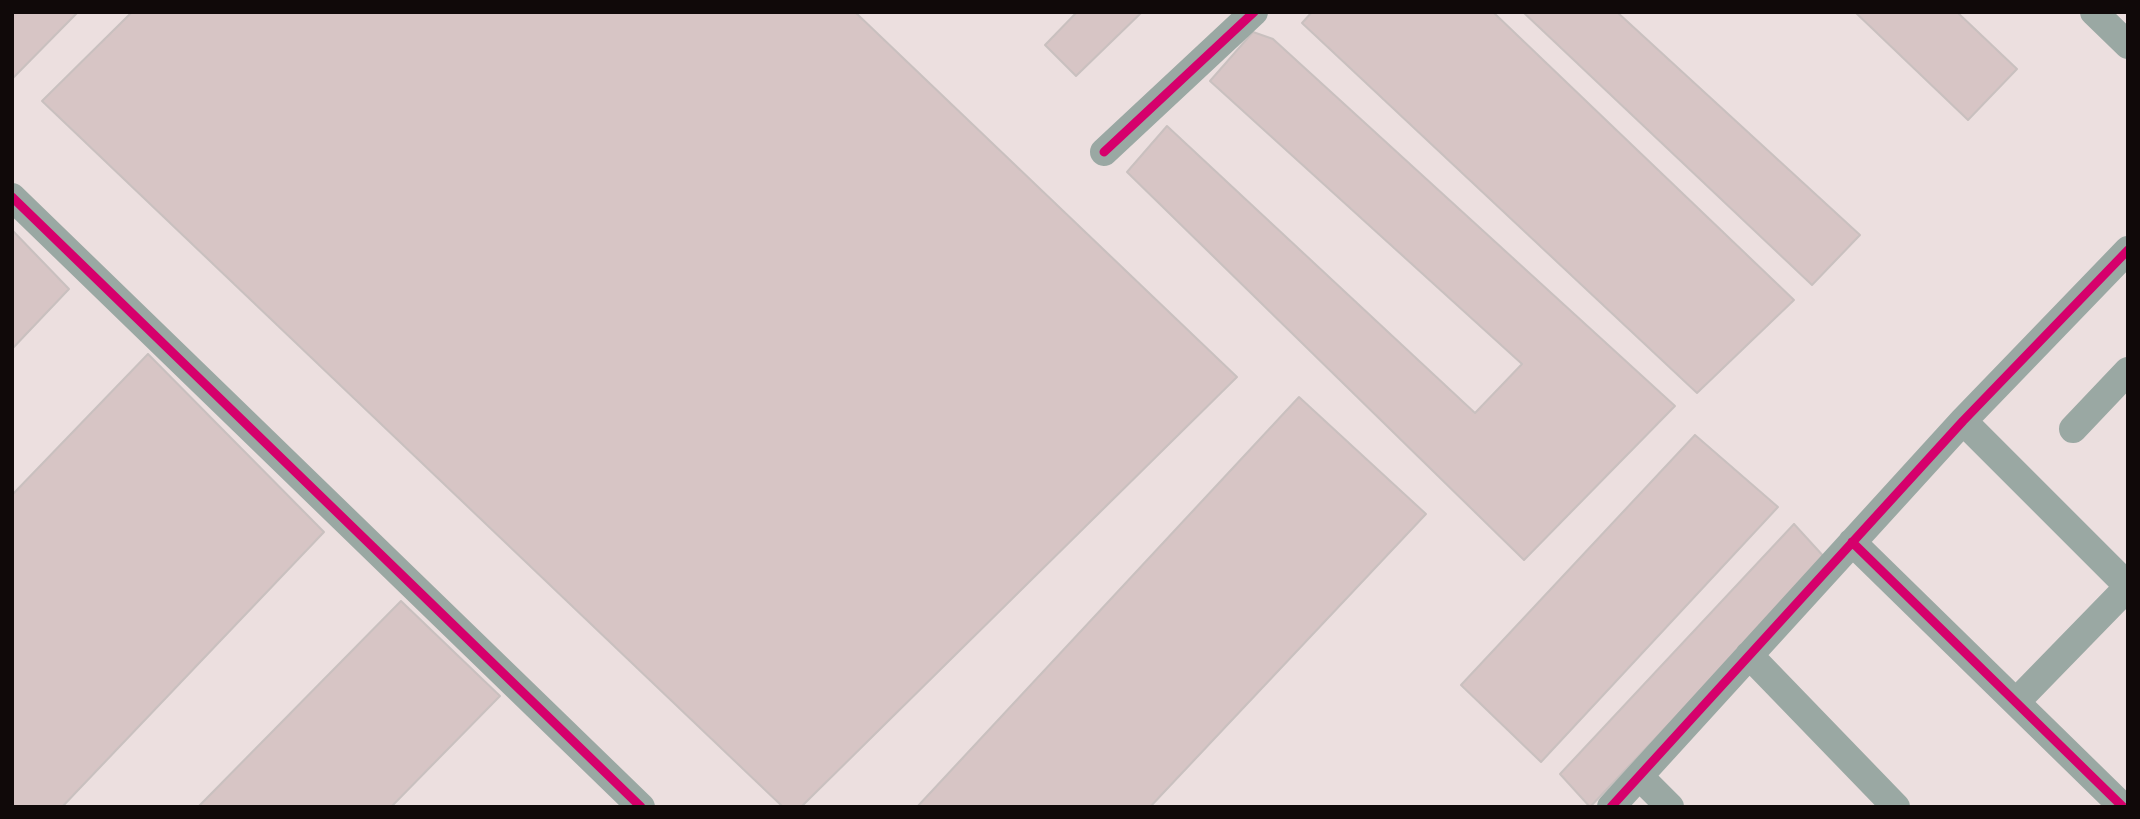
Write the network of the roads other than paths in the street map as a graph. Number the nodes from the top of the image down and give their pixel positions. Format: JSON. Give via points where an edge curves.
{"nodes":[{"id":1,"x":1254,"y":12,"type":"edge"},
{"id":2,"x":2094,"y":12,"type":"edge"},
{"id":3,"x":2128,"y":45,"type":"edge"},
{"id":4,"x":1104,"y":152,"type":"dead end"},
{"id":5,"x":12,"y":197,"type":"edge"},
{"id":6,"x":2128,"y":250,"type":"edge"},
{"id":7,"x":2128,"y":371,"type":"edge"},
{"id":8,"x":1963,"y":421,"type":"junction"},
{"id":9,"x":2073,"y":429,"type":"dead end"},
{"id":10,"x":1852,"y":542,"type":"junction"},
{"id":11,"x":2128,"y":587,"type":"edge"},
{"id":12,"x":1749,"y":656,"type":"junction"},
{"id":13,"x":2016,"y":702,"type":"junction"},
{"id":14,"x":1640,"y":777,"type":"junction"},
{"id":15,"x":1893,"y":806,"type":"edge"},
{"id":16,"x":641,"y":807,"type":"edge"},
{"id":17,"x":1611,"y":807,"type":"edge"},
{"id":18,"x":1670,"y":807,"type":"edge"},
{"id":19,"x":2123,"y":807,"type":"edge"}],
"edges":[{"from":1,"to":4,"type":"street"},
{"from":2,"to":3,"type":"street"},
{"from":5,"to":16,"type":"street"},
{"from":6,"to":8,"type":"street"},
{"from":7,"to":9,"type":"street"},
{"from":8,"to":10,"type":"street"},
{"from":8,"to":11,"type":"street"},
{"from":10,"to":12,"type":"street"},
{"from":10,"to":13,"type":"street"},
{"from":11,"to":13,"type":"street"},
{"from":12,"to":14,"type":"street"},
{"from":12,"to":15,"type":"street"},
{"from":13,"to":19,"type":"street"},
{"from":14,"to":17,"type":"street"},
{"from":14,"to":18,"type":"street"}]}
